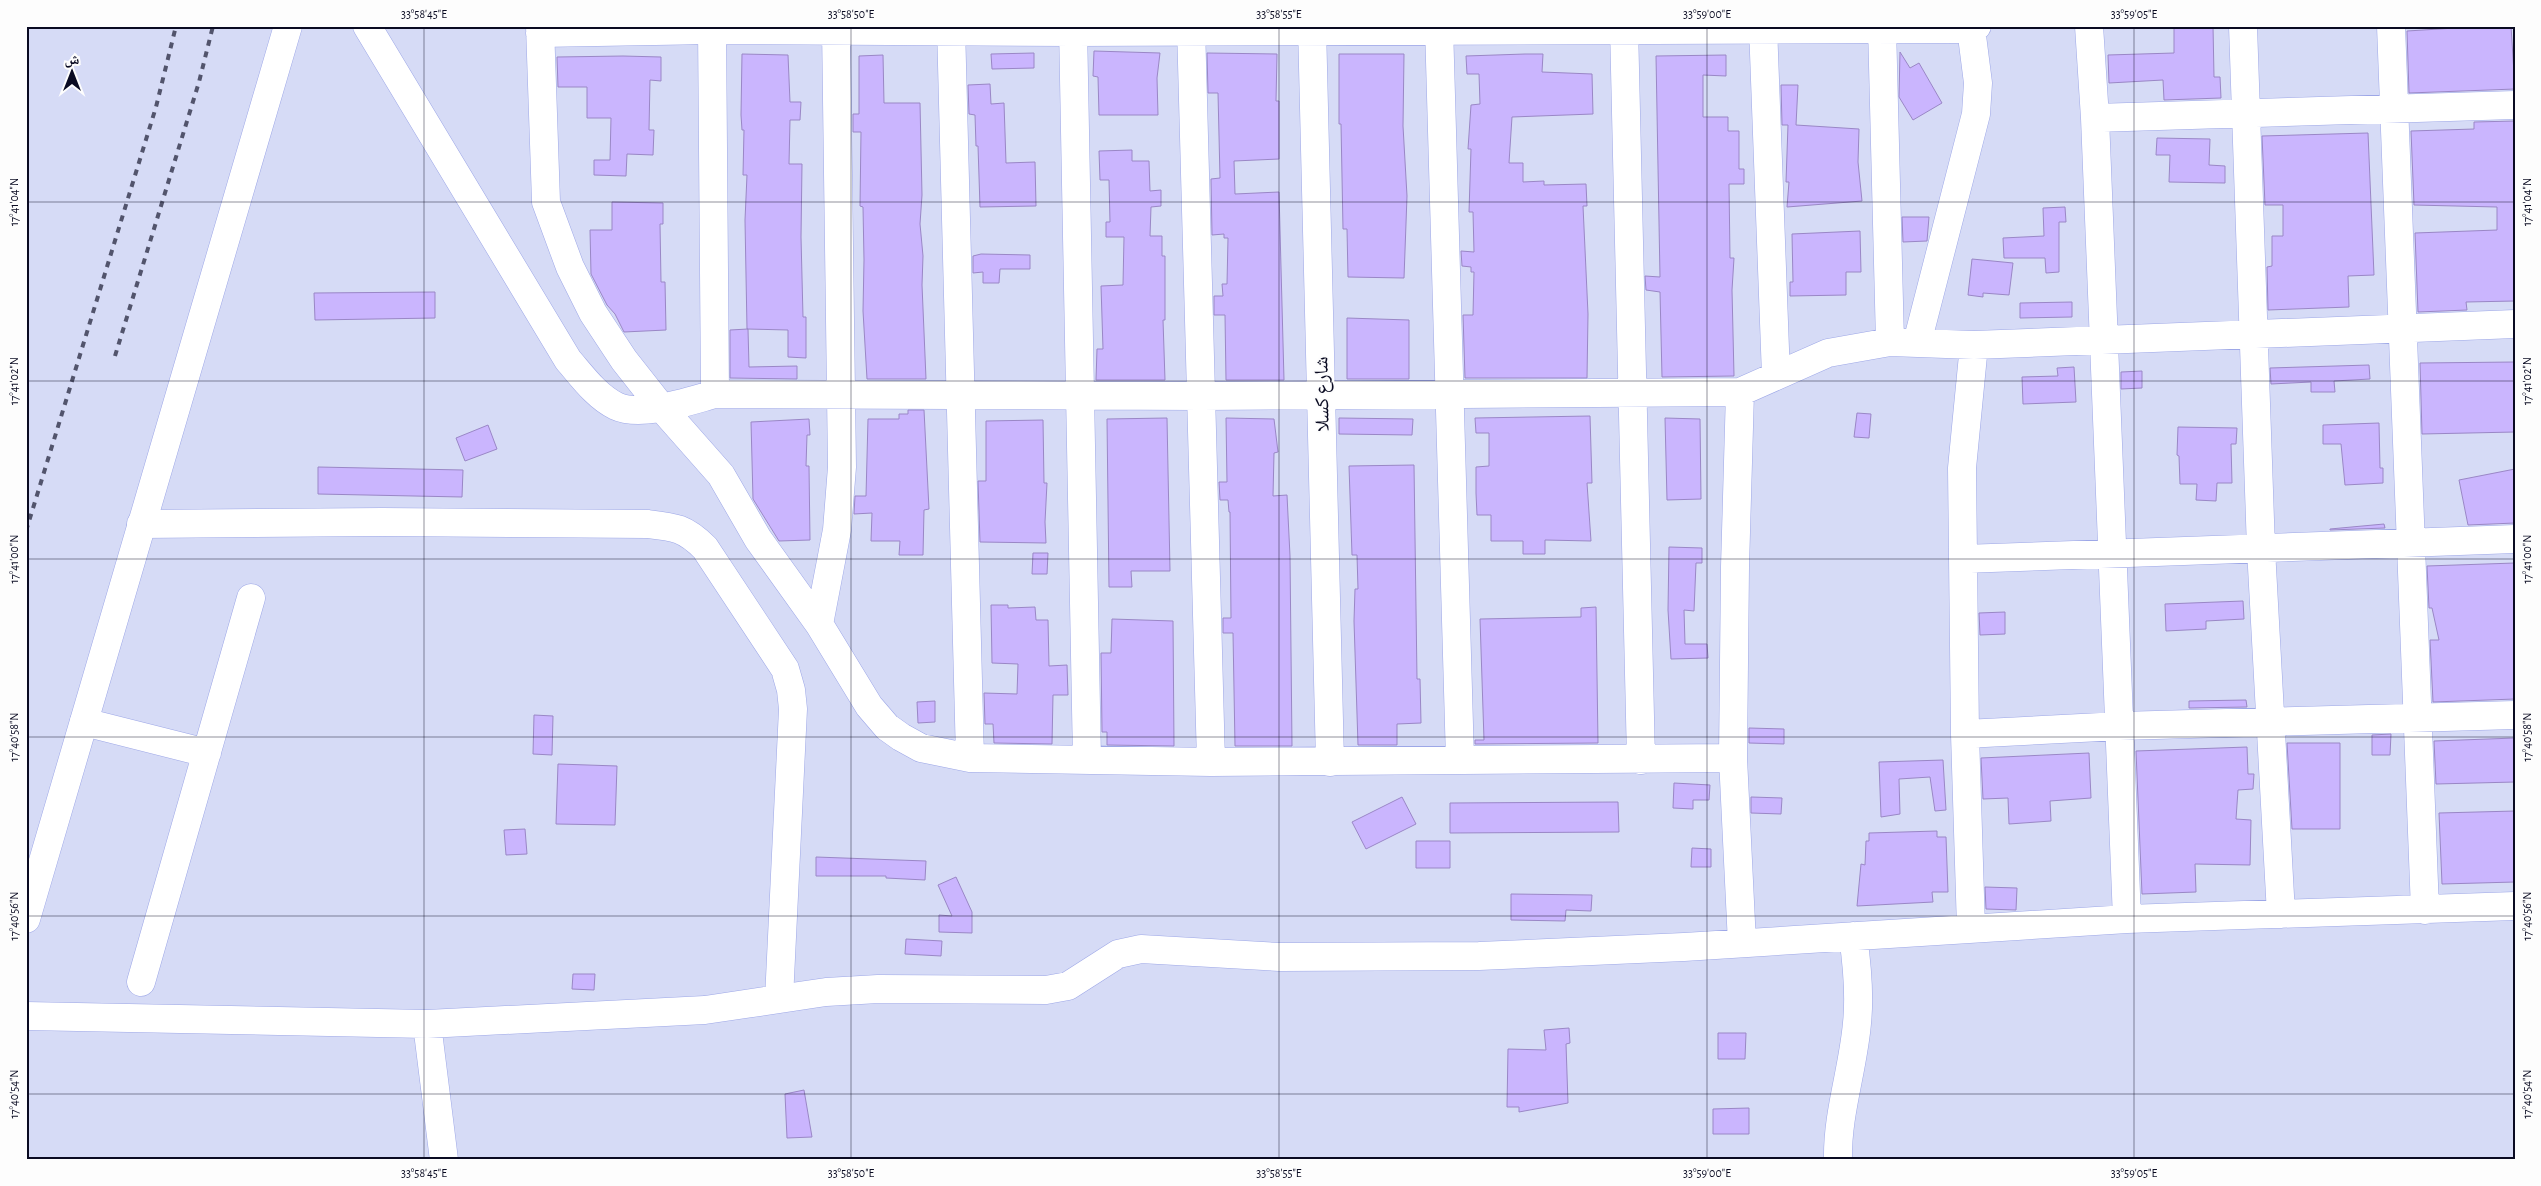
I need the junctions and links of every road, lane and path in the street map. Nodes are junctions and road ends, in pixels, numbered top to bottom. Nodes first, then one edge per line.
1 (288, 26) edge
2 (368, 26) edge
3 (2090, 26) edge
4 (2243, 26) edge
5 (2391, 26) edge
6 (1882, 27) edge
7 (1974, 27) edge
8 (712, 28) edge
9 (836, 28) edge
10 (951, 28) edge
11 (1191, 28) edge
12 (1312, 28) edge
13 (1439, 28) edge
14 (1624, 28) edge
15 (1763, 28) edge
16 (1073, 29) edge
17 (540, 30) edge
18 (2515, 105) edge
19 (2394, 108) junction
20 (2245, 113) junction
21 (2095, 118) junction
22 (2515, 324) edge
23 (2402, 330) junction
24 (2254, 334) junction
25 (2103, 340) junction
26 (1890, 342) junction
27 (1917, 343) junction
28 (1974, 345) junction
29 (1776, 376) junction
30 (1740, 392) junction
31 (1633, 393) junction
32 (715, 394) junction
33 (1321, 394) junction
34 (1449, 394) junction
35 (840, 395) junction
36 (959, 395) junction
37 (1080, 396) junction
38 (1202, 396) junction
39 (662, 407) junction
40 (141, 524) junction
41 (2515, 539) edge
42 (2412, 543) junction
43 (2261, 549) junction
44 (2111, 555) junction
45 (1963, 560) junction
46 (251, 598) dead end
47 (819, 624) junction
48 (2515, 715) edge
49 (2419, 719) junction
50 (84, 722) junction
51 (2269, 723) junction
52 (2120, 726) junction
53 (1965, 734) junction
54 (207, 754) junction
55 (970, 758) junction
56 (1733, 758) junction
57 (1087, 760) junction
58 (1460, 760) junction
59 (1641, 760) junction
60 (1211, 762) junction
61 (1330, 762) junction
62 (2515, 906) edge
63 (2425, 910) junction
64 (2281, 914) junction
65 (26, 919) edge
66 (2127, 919) junction
67 (1971, 928) junction
68 (1853, 936) junction
69 (1742, 943) junction
70 (141, 982) dead end
71 (779, 998) junction
72 (26, 1016) edge
73 (427, 1024) junction
74 (444, 1160) edge
75 (1838, 1160) edge

1 - 40 street
2 - 39 street
3 - 21 street
4 - 20 street
5 - 19 street
6 - 7 street
6 - 15 street
6 - 26 street
7 - 27 street
8 - 9 street
8 - 17 street
8 - 32 street
9 - 10 street
9 - 35 street
10 - 16 street
10 - 36 street
11 - 12 street
11 - 16 street
11 - 38 street
12 - 13 street
12 - 33 street, شارع كسلا
13 - 14 street
13 - 34 street
14 - 15 street
14 - 31 street
15 - 29 street
16 - 37 street
17 - 39 street
18 - 19 street
19 - 20 street
19 - 23 street
20 - 21 street
20 - 24 street
21 - 25 street
22 - 23 street
23 - 24 street
23 - 42 street
24 - 25 street
24 - 43 street
25 - 28 street
25 - 44 street
26 - 27 street
26 - 29 street
27 - 28 street
28 - 45 street
29 - 30 street
30 - 31 street
30 - 56 street
31 - 34 street
31 - 59 street
32 - 35 street
32 - 39 street
33 - 34 street
33 - 38 street
33 - 61 street, شارع كسلا
34 - 58 street
35 - 36 street
35 - 47 street
36 - 37 street
36 - 55 street
37 - 38 street
37 - 57 street
38 - 60 street
39 - 47 street
40 - 50 street
40 - 71 street
41 - 42 street
42 - 43 street
42 - 49 street
43 - 44 street
43 - 51 street
44 - 45 street
44 - 52 street
45 - 53 street
46 - 54 street
47 - 55 street
48 - 49 street
49 - 51 street
49 - 63 street
50 - 54 street
50 - 65 street
51 - 52 street
51 - 64 street
52 - 53 street
52 - 66 street
53 - 67 street
54 - 70 street
55 - 57 street
56 - 59 street
56 - 69 street
57 - 60 street
58 - 59 street
58 - 61 street
60 - 61 street
62 - 63 street
63 - 64 street
64 - 66 street
66 - 67 street
67 - 68 street
68 - 69 street
68 - 75 street
69 - 71 street
71 - 73 street
72 - 73 street
73 - 74 street

